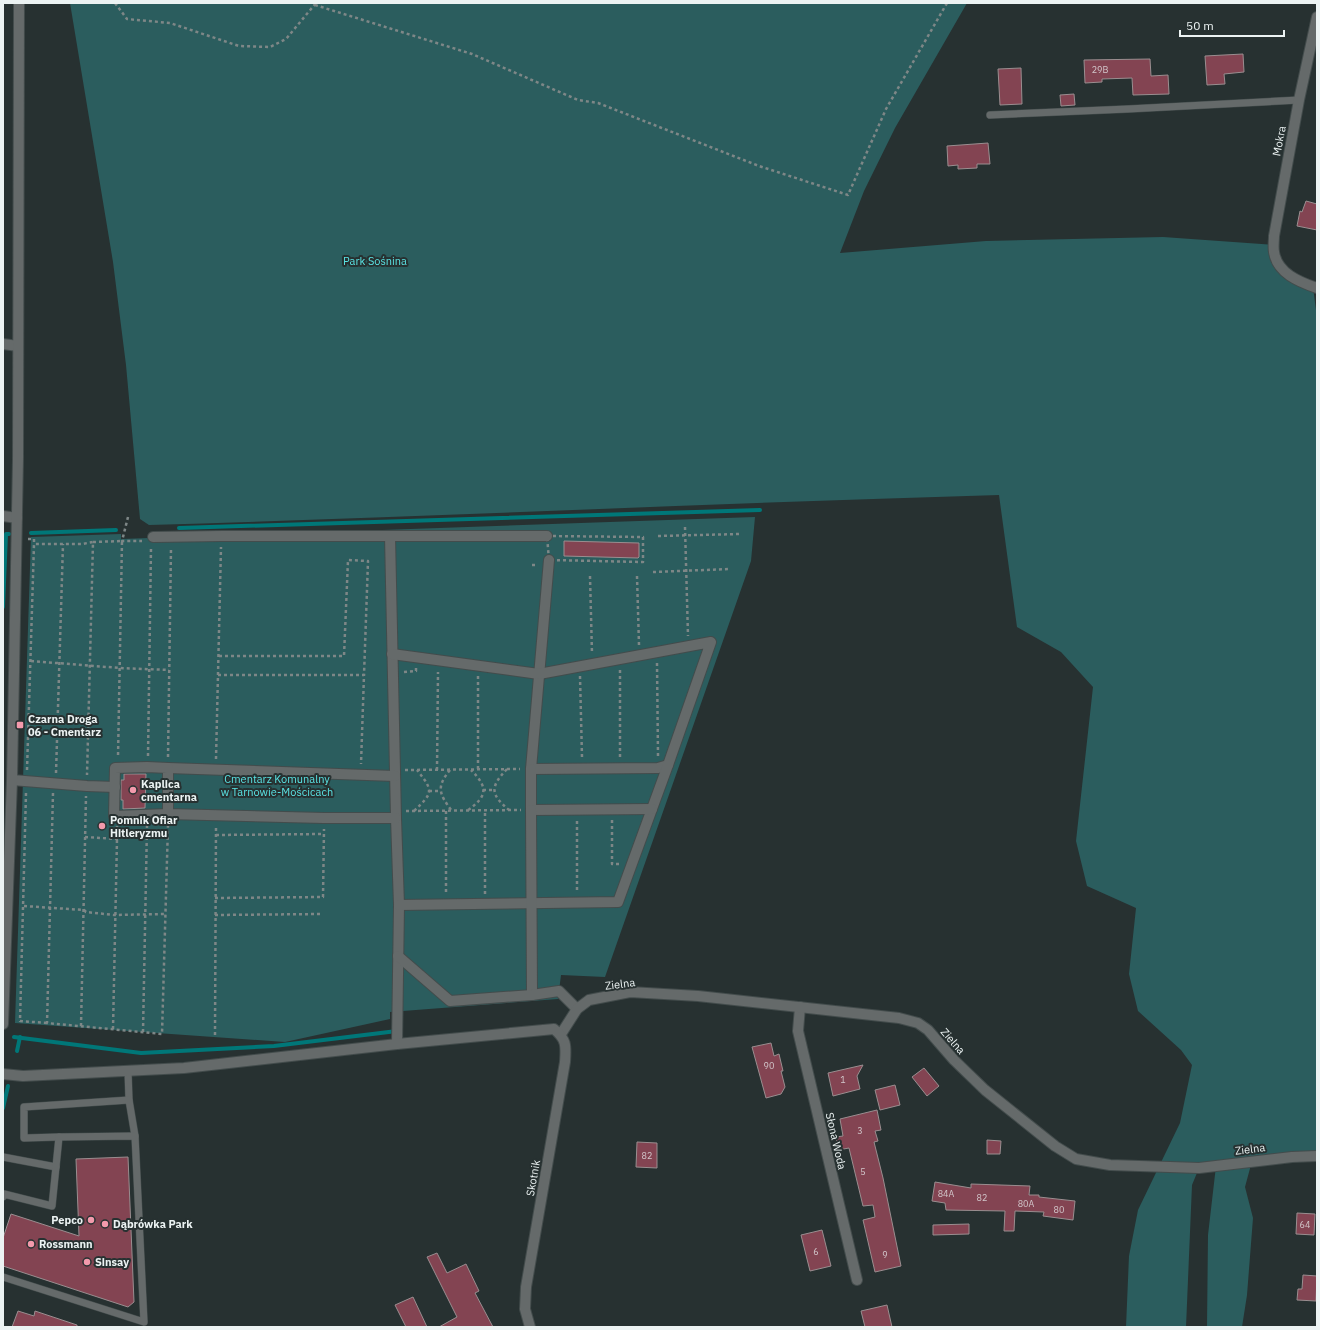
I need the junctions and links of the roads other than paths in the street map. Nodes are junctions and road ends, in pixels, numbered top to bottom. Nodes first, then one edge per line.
1 (19, 3) edge
2 (1317, 17) edge
3 (1299, 100) junction
4 (990, 115) dead end
5 (1317, 288) edge
6 (3, 344) edge
7 (18, 346) junction
8 (3, 516) edge
9 (17, 518) junction
10 (390, 536) junction
11 (547, 536) road end
12 (149, 540) road end
13 (549, 560) road end
14 (392, 654) junction
15 (539, 674) junction
16 (663, 766) junction
17 (168, 768) junction
18 (531, 769) junction
19 (395, 773) junction
20 (8, 779) edge
21 (115, 787) junction
22 (652, 809) junction
23 (531, 810) junction
24 (168, 814) junction
25 (395, 814) junction
26 (533, 904) junction
27 (399, 906) junction
28 (398, 956) junction
29 (532, 995) junction
30 (800, 1007) junction
31 (577, 1009) junction
32 (3, 1024) edge
33 (560, 1034) junction
34 (397, 1044) junction
35 (128, 1071) junction
36 (3, 1074) edge
37 (129, 1100) junction
38 (135, 1136) junction
39 (59, 1137) junction
40 (1317, 1156) edge
41 (3, 1157) edge
42 (56, 1167) junction
43 (3, 1197) edge
44 (3, 1277) edge
45 (856, 1280) dead end
46 (530, 1327) edge

1 - 7 street
2 - 3 street, Mokra
3 - 4 lane
3 - 5 street, Mokra
6 - 7 street
7 - 9 street
8 - 9 street
9 - 20 street
10 - 11 street
10 - 12 street
10 - 14 street
13 - 15 street
14 - 15 street
14 - 19 street
15 - 16 street
15 - 18 street
16 - 18 street
16 - 22 street
17 - 19 street
17 - 21 street
17 - 24 street
18 - 23 street
19 - 25 street
20 - 21 street
20 - 32 street
21 - 24 street
22 - 23 street
22 - 26 street
23 - 26 street
24 - 25 street
25 - 27 street
26 - 27 street
26 - 29 street
27 - 28 street
28 - 29 street
28 - 34 street
29 - 31 street
30 - 31 street, Zielna
30 - 40 street, Zielna
30 - 45 street, Słona Woda
31 - 33 street, Zielna
33 - 34 street
33 - 46 street, Skotnik
34 - 35 street
35 - 36 street
35 - 37 lane
37 - 38 lane
37 - 39 lane
38 - 39 lane
38 - 44 lane
39 - 42 lane
41 - 42 lane
42 - 43 lane

